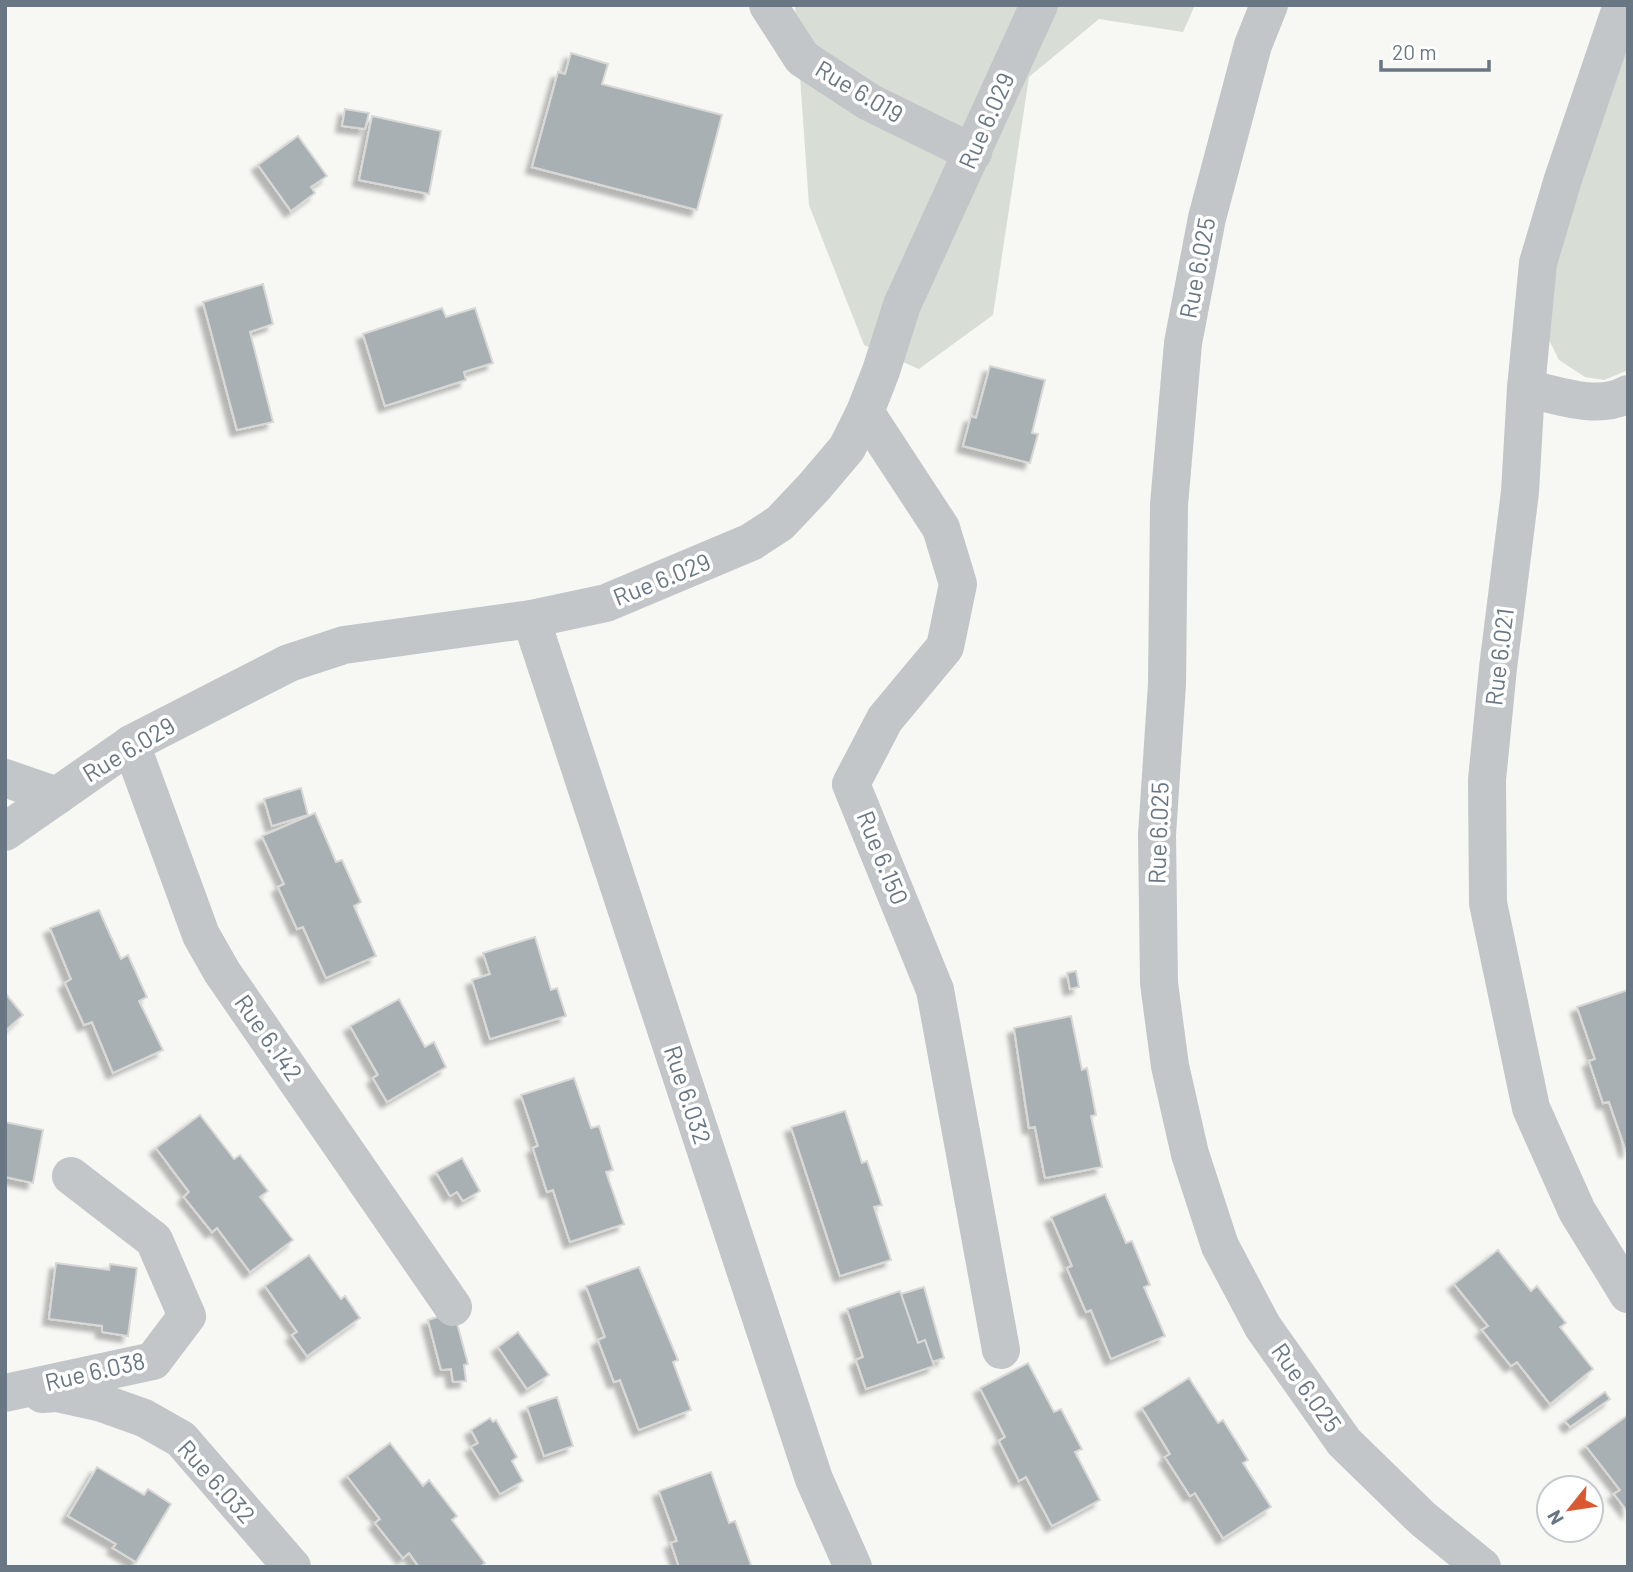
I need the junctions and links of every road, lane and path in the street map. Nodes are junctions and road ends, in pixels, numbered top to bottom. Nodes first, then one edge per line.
1 (768, 5) edge
2 (1039, 5) edge
3 (1269, 5) edge
4 (1622, 5) edge
5 (972, 153) junction
6 (1526, 388) junction
7 (1628, 394) edge
8 (865, 412) junction
9 (531, 619) junction
10 (131, 744) junction
11 (5, 778) edge
12 (57, 796) junction
13 (5, 832) edge
14 (71, 1176) dead end
15 (1628, 1294) edge
16 (453, 1307) dead end
17 (1002, 1350) dead end
18 (5, 1395) edge
19 (292, 1567) edge
20 (853, 1567) edge
21 (1482, 1567) edge

1 - 5 street, Rue 6.019
2 - 5 street, Rue 6.029
3 - 21 street, Rue 6.025
4 - 6 street, Rue 6.021
5 - 8 street, Rue 6.029
6 - 7 street
6 - 15 street, Rue 6.021
8 - 9 street, Rue 6.029
8 - 17 street, Rue 6.150
9 - 10 street, Rue 6.029
9 - 20 street, Rue 6.032
10 - 12 street, Rue 6.029
10 - 16 street, Rue 6.142
11 - 12 street
12 - 13 street, Rue 6.029
14 - 18 street, Rue 6.038
18 - 19 street, Rue 6.032

